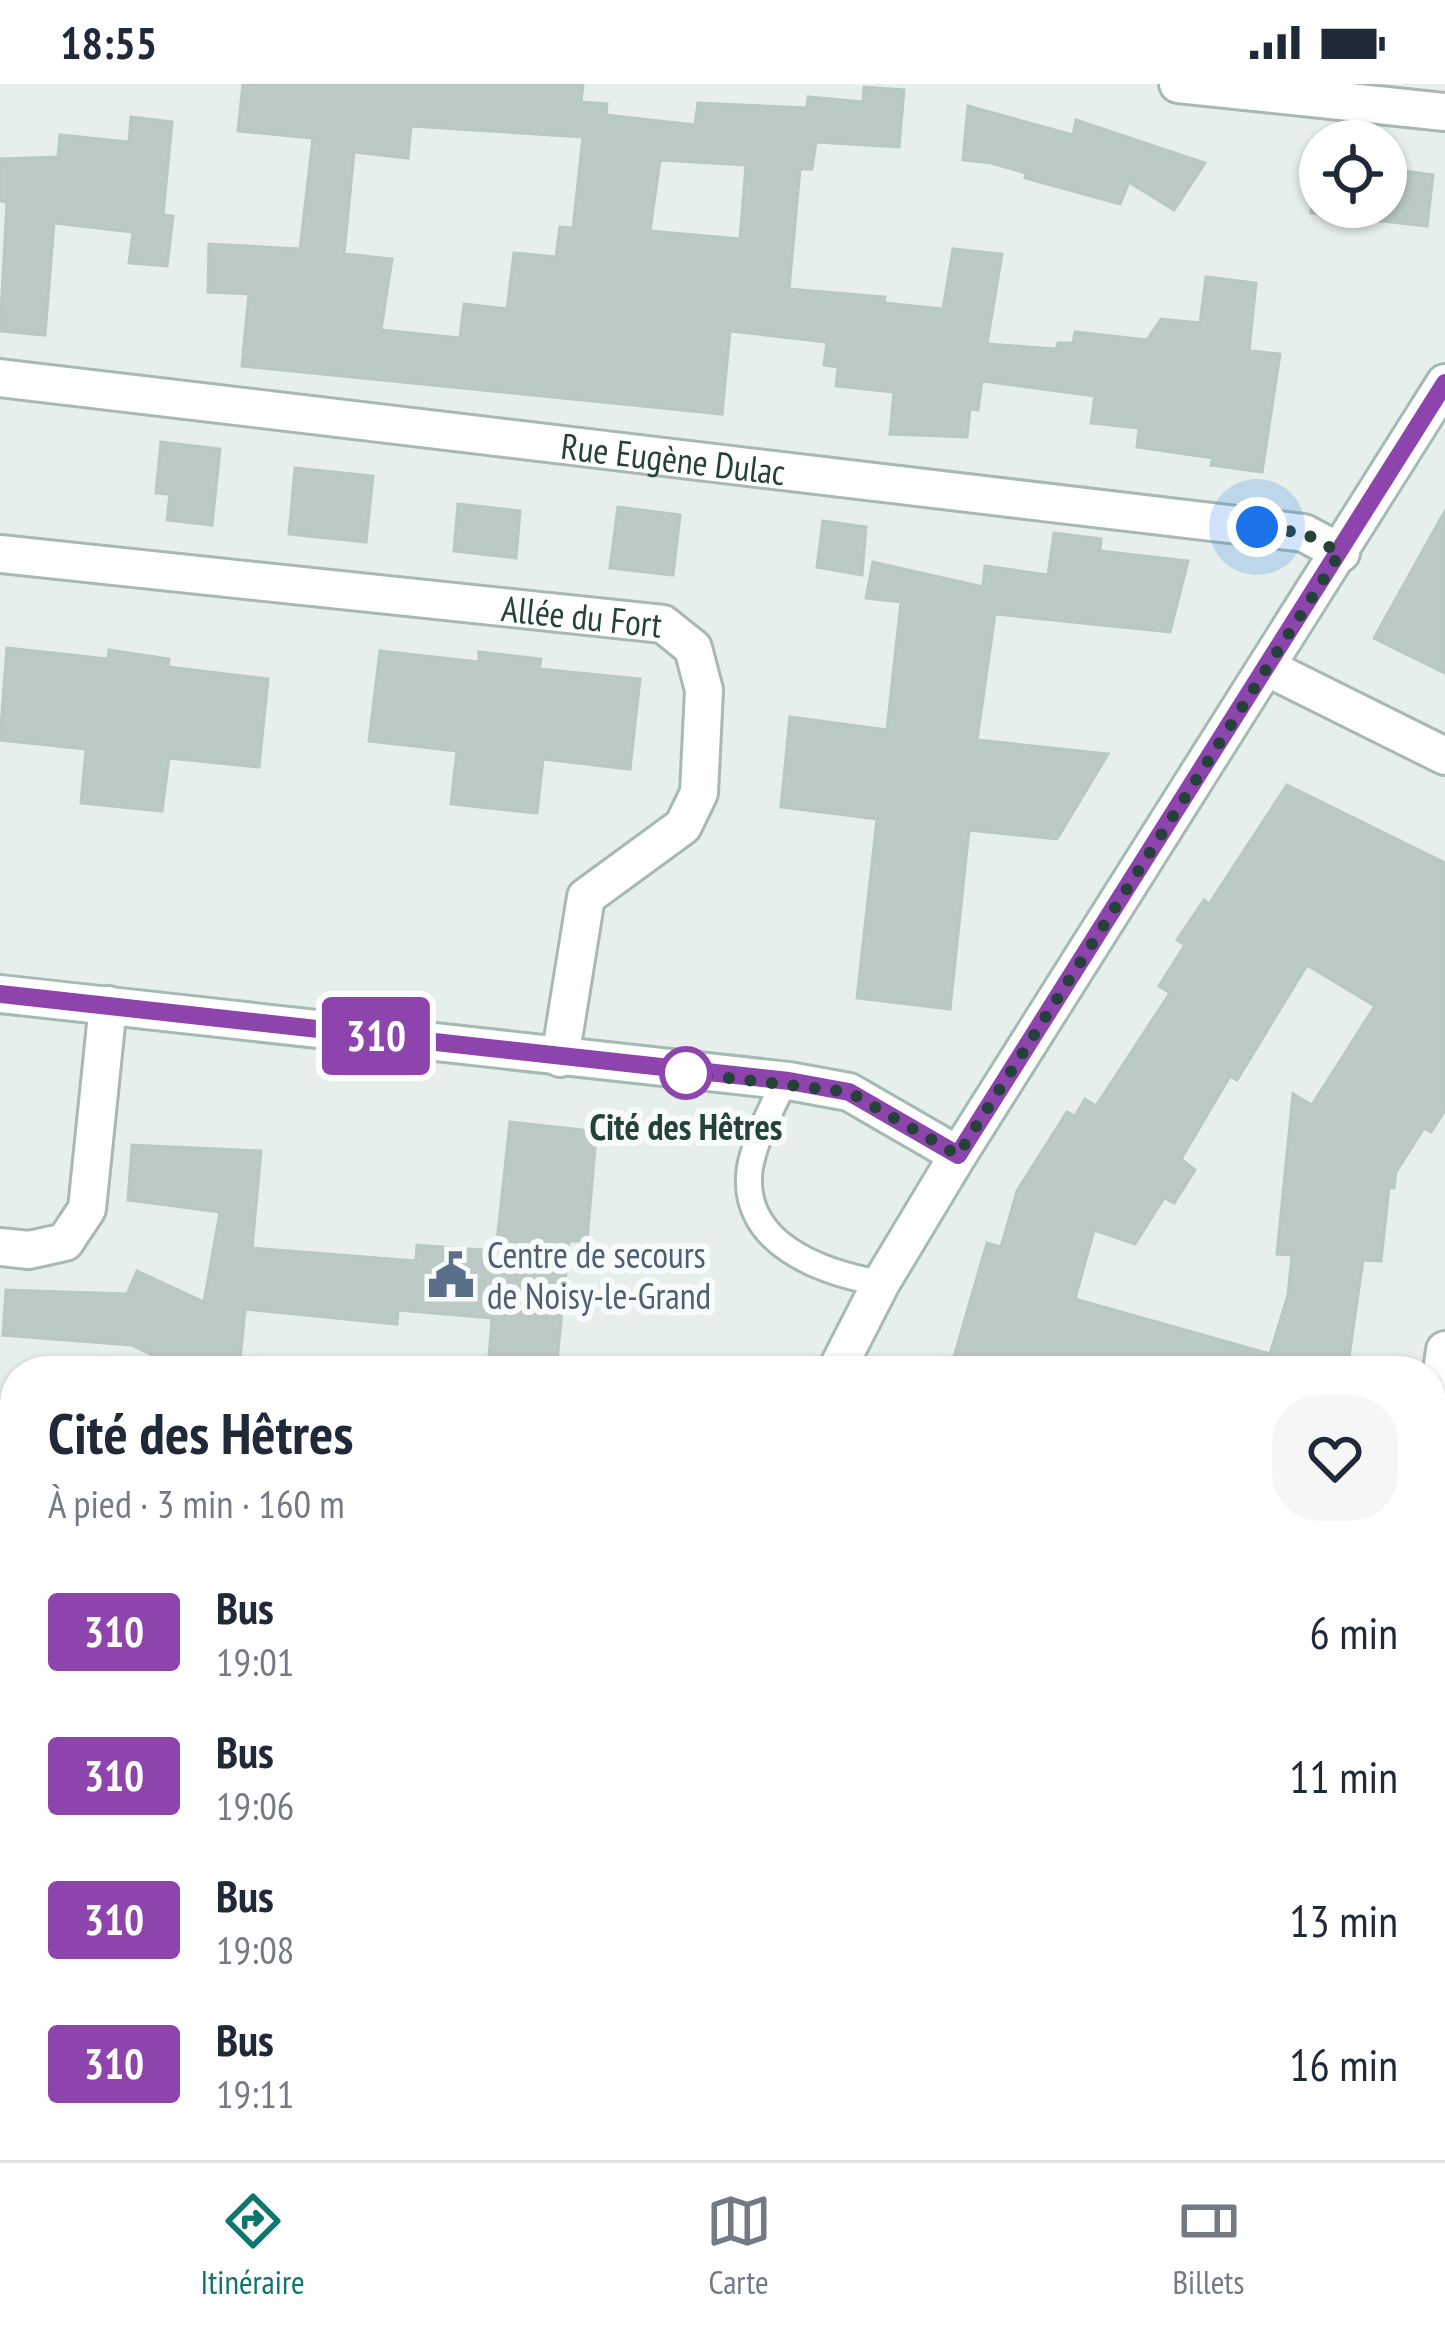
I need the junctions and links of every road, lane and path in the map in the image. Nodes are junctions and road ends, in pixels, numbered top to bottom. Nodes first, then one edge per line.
1 (1178, 84) edge
2 (1445, 112) edge
3 (0, 378) edge
4 (1445, 383) edge
5 (1340, 553) junction
6 (0, 554) edge
7 (1268, 668) junction
8 (1445, 756) edge
9 (0, 994) edge
10 (108, 1006) junction
11 (560, 1058) junction
12 (784, 1081) junction
13 (958, 1155) junction
14 (0, 1247) edge
15 (881, 1283) junction
16 (844, 1356) edge

1 - 2 street
3 - 5 street, Rue Eugène Dulac
4 - 5 street
5 - 7 street
6 - 11 street, Allée du Fort
7 - 8 street
7 - 13 street
9 - 10 street
10 - 11 street
10 - 14 street
11 - 12 street
12 - 13 street
12 - 15 lane
13 - 15 street
15 - 16 street

